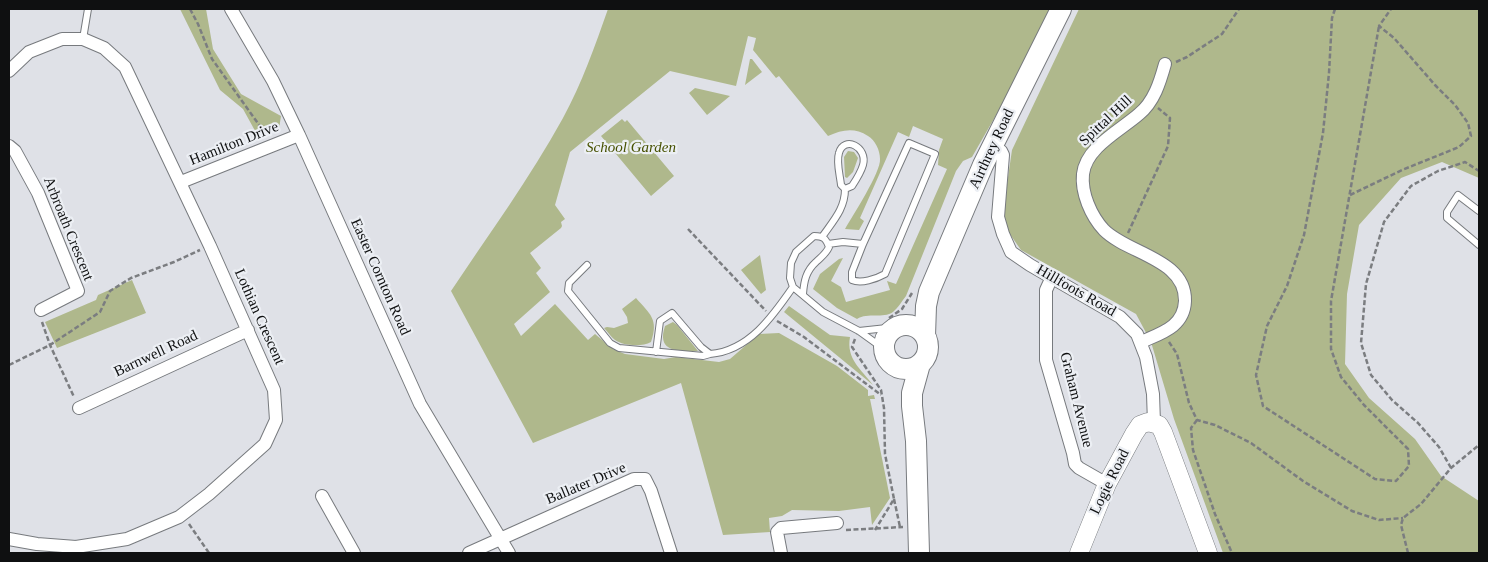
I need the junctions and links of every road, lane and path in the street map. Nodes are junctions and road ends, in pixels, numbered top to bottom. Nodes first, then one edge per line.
1 (88, 9) edge
2 (190, 9) edge
3 (230, 9) edge
4 (1060, 9) edge
5 (1239, 9) edge
6 (1334, 9) edge
7 (1391, 9) edge
8 (1380, 26) junction
9 (83, 38) junction
10 (1165, 64) joint
11 (9, 71) edge
12 (1149, 101) junction
13 (299, 135) junction
14 (274, 145) junction
15 (9, 146) edge
16 (992, 146) junction
17 (1479, 171) edge
18 (180, 182) junction
19 (845, 189) junction
20 (1350, 195) junction
21 (1479, 211) edge
22 (822, 237) junction
23 (828, 244) junction
24 (863, 244) junction
25 (1123, 244) junction
26 (1479, 244) edge
27 (210, 246) junction
28 (587, 265) dead end
29 (1052, 277) junction
30 (793, 287) junction
31 (930, 292) junction
32 (803, 294) junction
33 (41, 310) joint
34 (900, 326) junction
35 (248, 330) junction
36 (859, 331) junction
37 (1165, 332) junction
38 (925, 336) junction
39 (1141, 342) junction
40 (50, 345) junction
41 (884, 349) junction
42 (656, 352) junction
43 (710, 354) junction
44 (920, 364) junction
45 (9, 365) edge
46 (895, 367) junction
47 (912, 406) junction
48 (79, 408) joint
49 (1197, 420) junction
50 (1154, 422) junction
51 (1479, 445) edge
52 (1451, 468) junction
53 (1107, 484) junction
54 (322, 496) dead end
55 (894, 499) dead end
56 (182, 515) junction
57 (1403, 518) junction
58 (837, 523) dead end
59 (909, 527) junction
60 (875, 530) dead end
61 (9, 539) edge
62 (502, 540) junction
63 (36, 549) edge
64 (209, 553) edge
65 (354, 553) edge
66 (469, 553) edge
67 (509, 553) edge
68 (671, 553) edge
69 (781, 553) edge
70 (919, 553) edge
71 (1079, 553) edge
72 (1208, 553) edge
73 (1232, 553) edge
74 (1408, 553) edge

1 - 9 lane
2 - 14 path
3 - 13 street, Easter Cornton Road
4 - 16 main road, Airthrey Road
5 - 10 path
6 - 20 path
7 - 8 path
8 - 20 path
8 - 20 path
9 - 11 street
9 - 18 street, Lothian Crescent
10 - 12 street, Spittal Hill
12 - 25 path
12 - 25 street, Spittal Hill
13 - 14 street, Hamilton Drive
13 - 62 street, Easter Cornton Road
14 - 18 street, Hamilton Drive
15 - 33 street, Arbroath Crescent
16 - 29 street, Hillfoots Road
16 - 31 main road, Airthrey Road
17 - 52 path
18 - 27 street, Lothian Crescent
19 - 19 lane
19 - 22 lane
21 - 26 lane
22 - 23 lane
22 - 30 lane
23 - 24 lane
23 - 32 lane
24 - 24 lane
25 - 37 street, Spittal Hill
27 - 35 street, Lothian Crescent
27 - 40 path
28 - 42 lane
29 - 39 street, Hillfoots Road
29 - 53 street, Graham Avenue
30 - 32 lane
30 - 43 lane
31 - 34 main road
31 - 38 main road
32 - 36 lane
33 - 40 path
34 - 36 lane
34 - 38 main road
34 - 41 main road
35 - 48 street, Barnwell Road
35 - 56 street, Lothian Crescent
36 - 41 lane
37 - 39 street, Spittal Hill
37 - 49 path
38 - 44 main road
39 - 50 street, Hillfoots Road
40 - 45 path
40 - 48 path
41 - 46 main road
42 - 43 lane
42 - 43 lane
44 - 46 main road
44 - 47 main road
46 - 47 main road
47 - 59 main road
49 - 57 path
49 - 73 path
50 - 53 main road, Logie Road
50 - 72 main road
51 - 52 path
52 - 57 path
53 - 71 main road, Logie Road
54 - 65 street
55 - 59 path
56 - 63 street, Lothian Crescent
56 - 64 path
57 - 74 path
58 - 69 street
59 - 60 path
59 - 70 main road
61 - 63 street, Lothian Crescent
62 - 66 street, Ballater Drive
62 - 67 street, Easter Cornton Road
62 - 68 street, Ballater Drive

